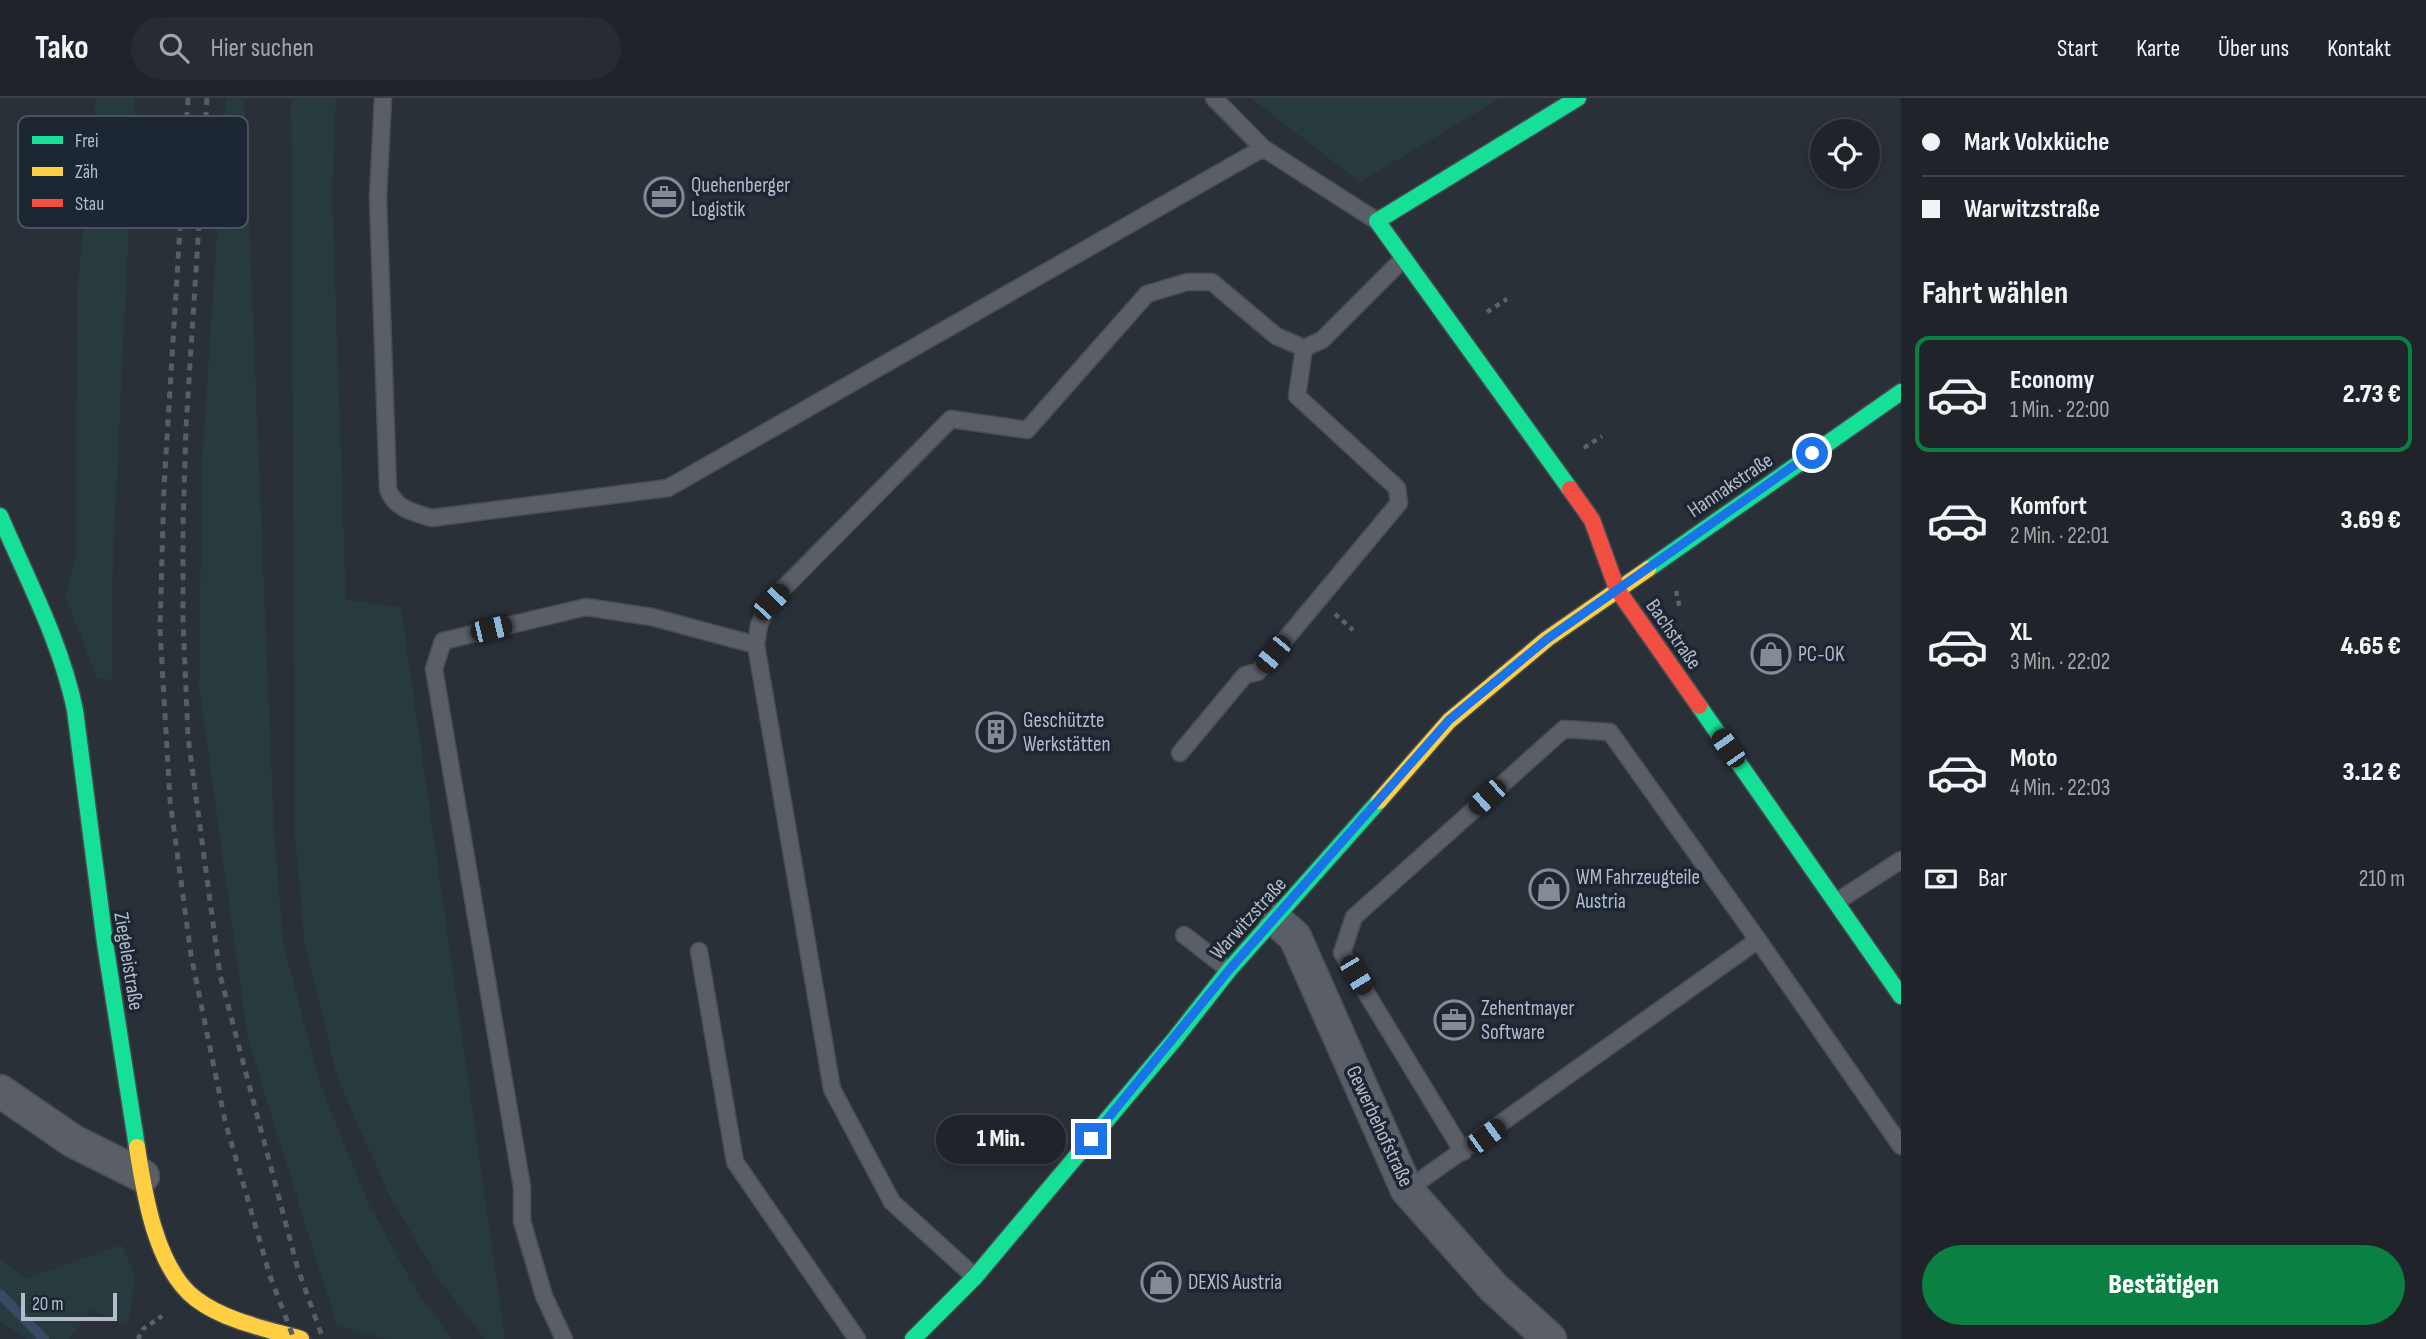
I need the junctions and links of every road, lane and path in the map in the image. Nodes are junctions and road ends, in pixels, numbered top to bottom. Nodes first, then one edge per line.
1 (383, 98) edge
2 (1214, 98) edge
3 (1578, 98) edge
4 (1263, 148) junction
5 (1377, 221) junction
6 (1404, 258) junction
7 (1304, 348) junction
8 (1901, 392) edge
9 (0, 516) edge
10 (1617, 589) junction
11 (756, 645) junction
12 (1180, 753) dead end
13 (1901, 859) edge
14 (1836, 902) junction
15 (1275, 919) junction
16 (1184, 935) dead end
17 (1758, 940) junction
18 (699, 951) dead end
19 (1229, 970) junction
20 (1901, 996) edge
21 (0, 1091) edge
22 (1901, 1146) edge
23 (1463, 1152) junction
24 (143, 1176) junction
25 (1407, 1190) junction
26 (975, 1277) junction
27 (164, 1315) dead end
28 (138, 1339) edge
29 (302, 1339) edge
30 (564, 1339) edge
31 (857, 1339) edge
32 (913, 1339) edge
33 (1550, 1339) edge

1 - 4 lane
2 - 4 lane
3 - 5 street
4 - 5 lane
5 - 6 street, Bachstraße
6 - 7 lane
6 - 10 street, Bachstraße
7 - 11 lane
7 - 12 lane
8 - 10 street, Hannakstraße
9 - 24 street, Ziegeleistraße
10 - 14 street, Bachstraße
10 - 15 street, Warwitzstraße
11 - 26 lane
11 - 30 lane
13 - 14 lane
14 - 20 street, Bachstraße
15 - 19 street, Warwitzstraße
15 - 25 street, Gewerbehofstraße
16 - 19 lane
17 - 22 lane
17 - 23 lane
17 - 23 lane
18 - 31 lane
19 - 26 street, Warwitzstraße
21 - 24 street
23 - 25 lane
24 - 29 street, Ziegeleistraße
25 - 33 street, Gewerbehofstraße
26 - 32 street, Warwitzstraße
27 - 28 path

